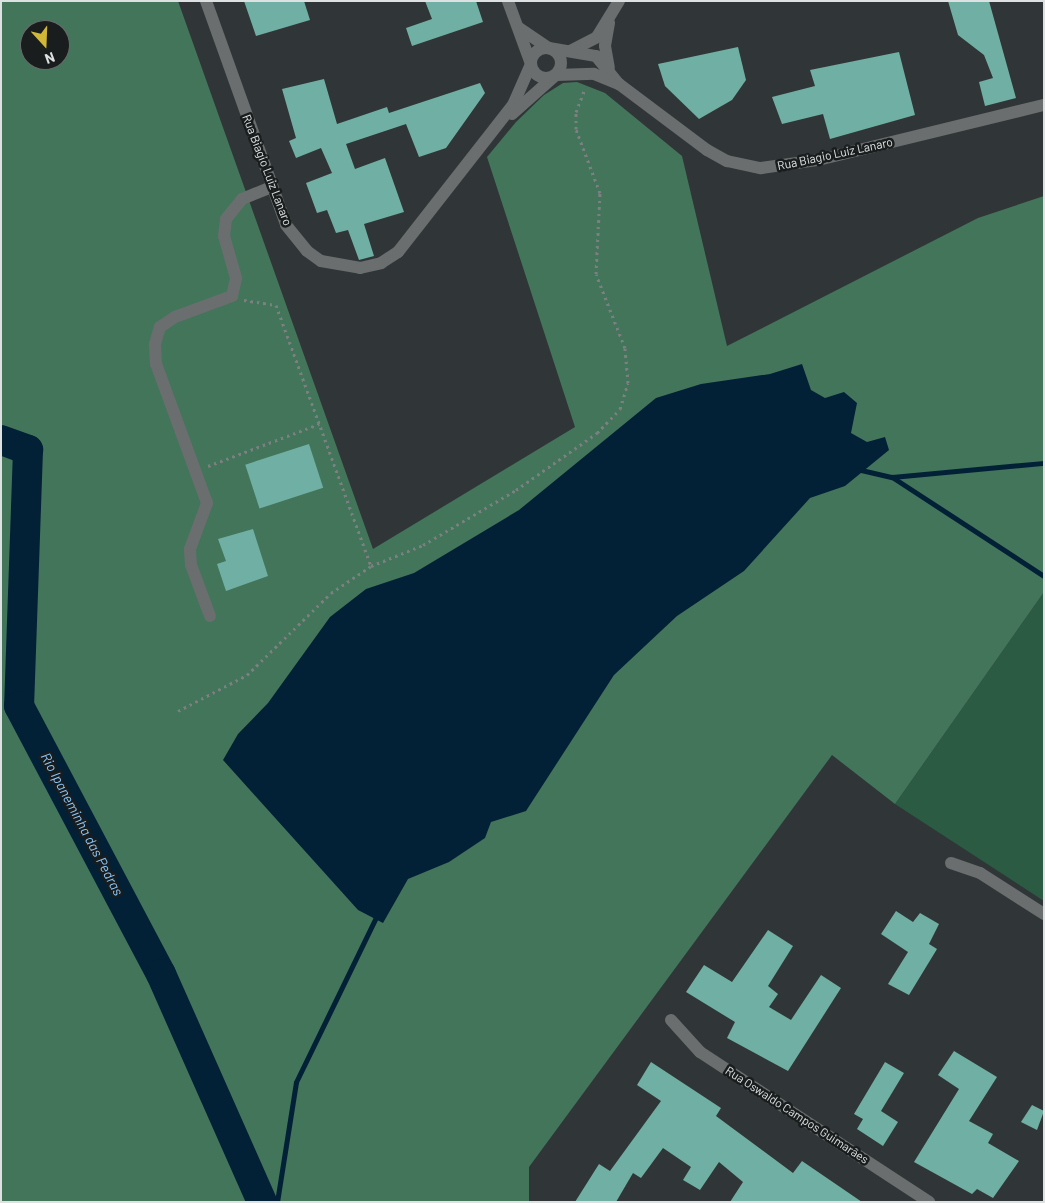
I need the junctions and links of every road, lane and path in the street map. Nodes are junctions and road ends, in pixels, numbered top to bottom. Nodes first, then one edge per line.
1 (206, 1) edge
2 (508, 1) edge
3 (619, 1) edge
4 (611, 16) junction
5 (516, 24) junction
6 (549, 48) junction
7 (569, 51) junction
8 (530, 64) junction
9 (610, 70) junction
10 (556, 75) junction
11 (597, 75) junction
12 (619, 84) junction
13 (1044, 106) edge
14 (504, 120) junction
15 (271, 187) junction
16 (232, 296) junction
17 (319, 424) junction
18 (196, 471) junction
19 (371, 566) junction
20 (210, 616) dead end
21 (178, 712) dead end
22 (951, 863) dead end
23 (1044, 914) edge
24 (671, 1020) dead end
25 (930, 1202) edge

1 - 15 street, Rua Biagio Luiz Lanaro
2 - 5 street
3 - 4 street
4 - 7 street
4 - 9 street
5 - 6 street
5 - 8 street
6 - 7 street, Rua Biagio Luiz Lanaro
6 - 8 street
6 - 10 street
7 - 9 street, Rua Biagio Luiz Lanaro
8 - 10 street
8 - 14 street, Rua Biagio Luiz Lanaro
9 - 12 street, Rua Biagio Luiz Lanaro
10 - 11 street, Rua Biagio Luiz Lanaro
10 - 14 street, Rua Biagio Luiz Lanaro
11 - 12 street, Rua Biagio Luiz Lanaro
11 - 19 path
12 - 13 street, Rua Biagio Luiz Lanaro
14 - 15 street, Rua Biagio Luiz Lanaro
15 - 16 street
16 - 17 path
16 - 18 street
17 - 18 path
17 - 19 path
18 - 20 street
19 - 21 path
22 - 23 street
24 - 25 street, Rua Oswaldo Campos Guimarães

